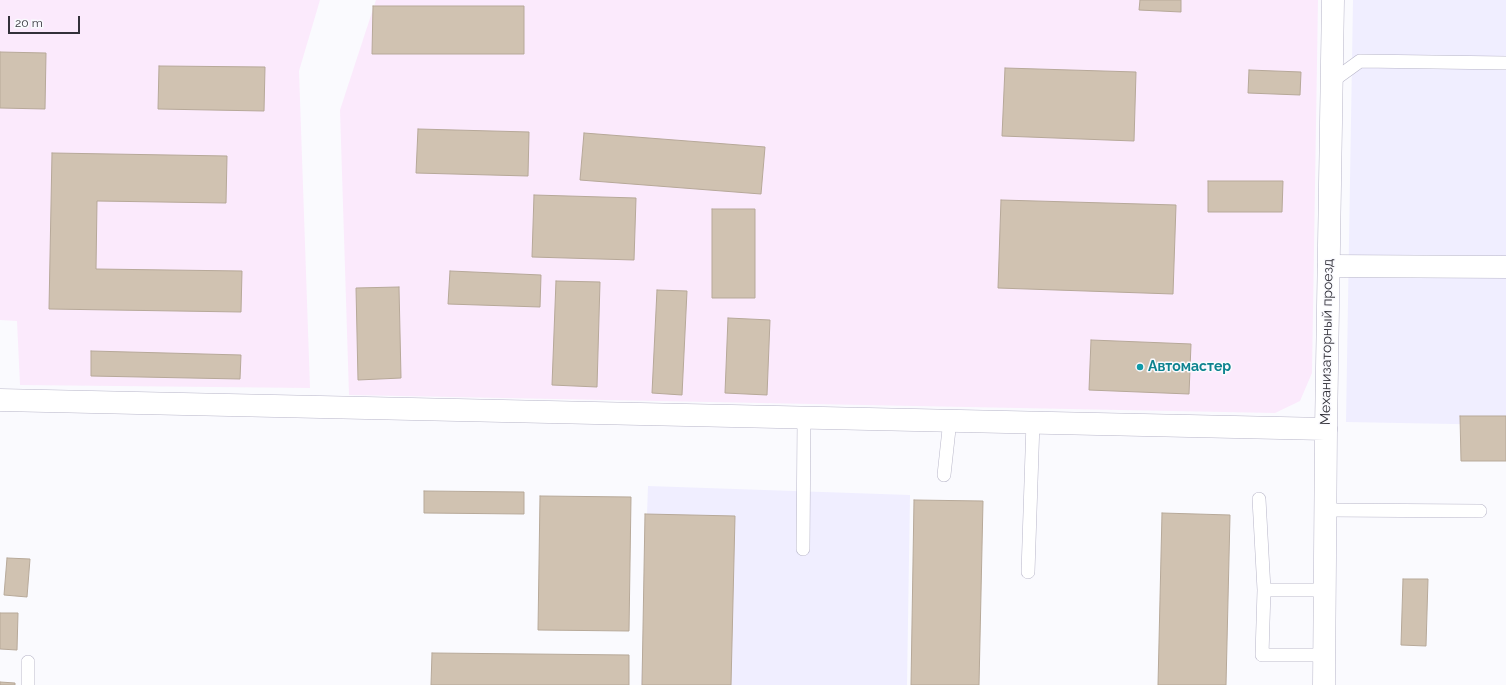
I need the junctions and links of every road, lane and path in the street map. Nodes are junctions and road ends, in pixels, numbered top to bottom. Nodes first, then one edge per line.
1 (1333, 0) edge
2 (1506, 63) edge
3 (1331, 82) junction
4 (1329, 266) junction
5 (1506, 267) edge
6 (0, 400) edge
7 (804, 418) junction
8 (950, 420) junction
9 (1033, 422) junction
10 (1326, 429) junction
11 (944, 475) dead end
12 (1259, 499) dead end
13 (1325, 510) junction
14 (1480, 511) dead end
15 (803, 549) dead end
16 (1028, 572) dead end
17 (1264, 590) junction
18 (1324, 590) junction
19 (1324, 655) junction
20 (28, 662) dead end
21 (28, 685) edge
22 (1324, 685) edge

1 - 3 street, Механизаторный проезд
2 - 3 lane
3 - 4 street, Механизаторный проезд
4 - 5 street
4 - 10 street, Механизаторный проезд
6 - 7 street
7 - 8 street
7 - 15 lane
8 - 9 street
8 - 11 lane
9 - 10 street
9 - 16 lane
10 - 13 street, Механизаторный проезд
12 - 17 lane
13 - 14 lane
13 - 18 street, Механизаторный проезд
17 - 18 lane
17 - 19 lane
18 - 19 street, Механизаторный проезд
19 - 22 street, Механизаторный проезд
20 - 21 lane

